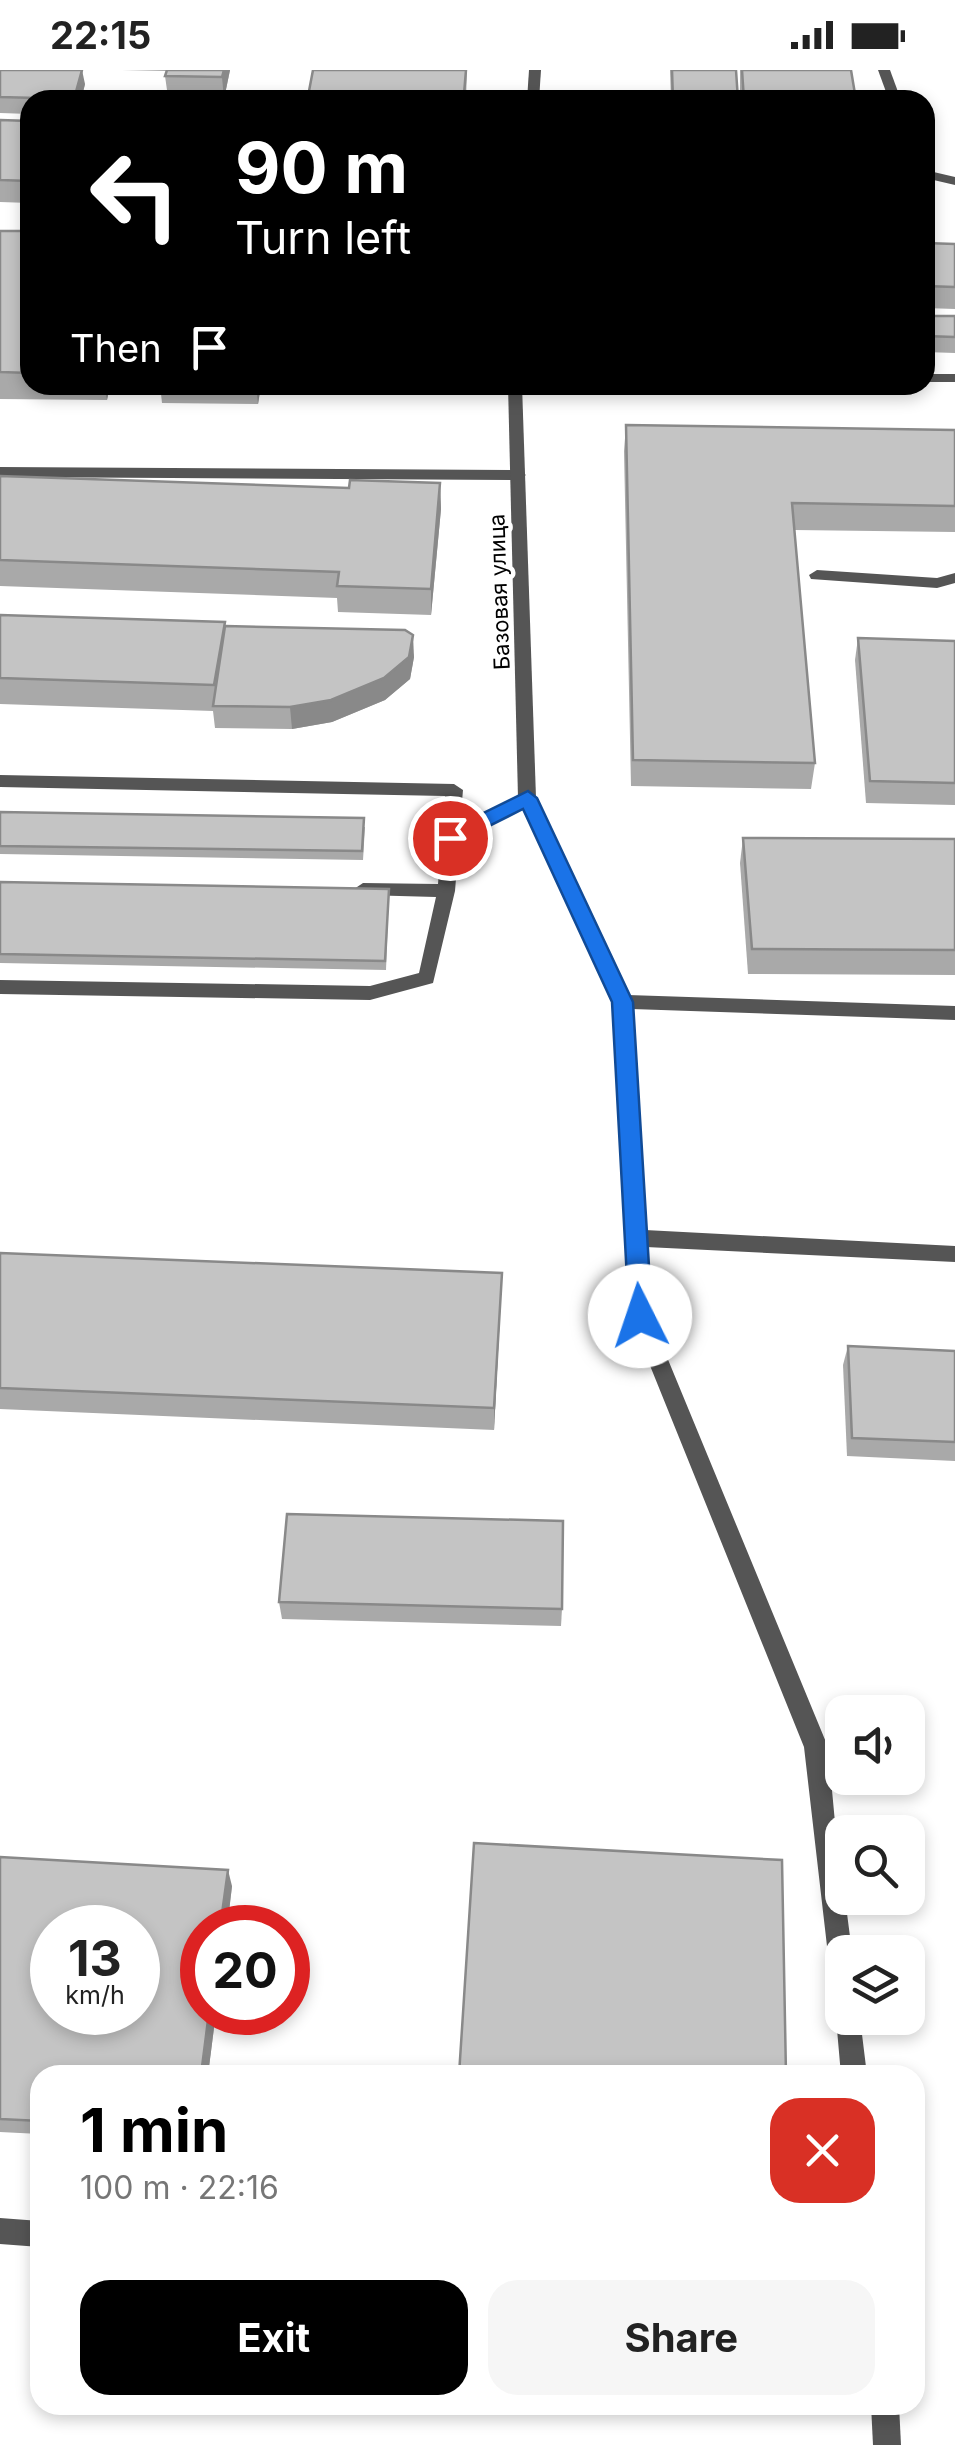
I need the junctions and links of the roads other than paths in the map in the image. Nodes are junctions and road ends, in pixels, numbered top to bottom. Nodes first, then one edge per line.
1 (515, 395) edge
2 (0, 472) edge
3 (518, 475) junction
4 (817, 575) dead end
5 (955, 578) edge
6 (0, 781) edge
7 (528, 798) junction
8 (450, 838) junction
9 (349, 889) edge
10 (446, 891) junction
11 (0, 986) edge
12 (622, 1002) junction
13 (955, 1012) edge
14 (635, 1238) junction
15 (955, 1254) edge
16 (838, 1935) edge
17 (850, 2035) edge
18 (853, 2065) edge
19 (0, 2232) edge
20 (30, 2234) edge
21 (886, 2415) edge
22 (887, 2445) edge

1 - 3 street, Базовая улица
2 - 3 street
3 - 7 street, Базовая улица
4 - 5 street
6 - 8 street
7 - 8 street
7 - 12 street
8 - 10 street
9 - 10 street
10 - 11 street
12 - 13 street
12 - 14 street
14 - 15 street
14 - 16 street
17 - 18 street
19 - 20 street
21 - 22 street

